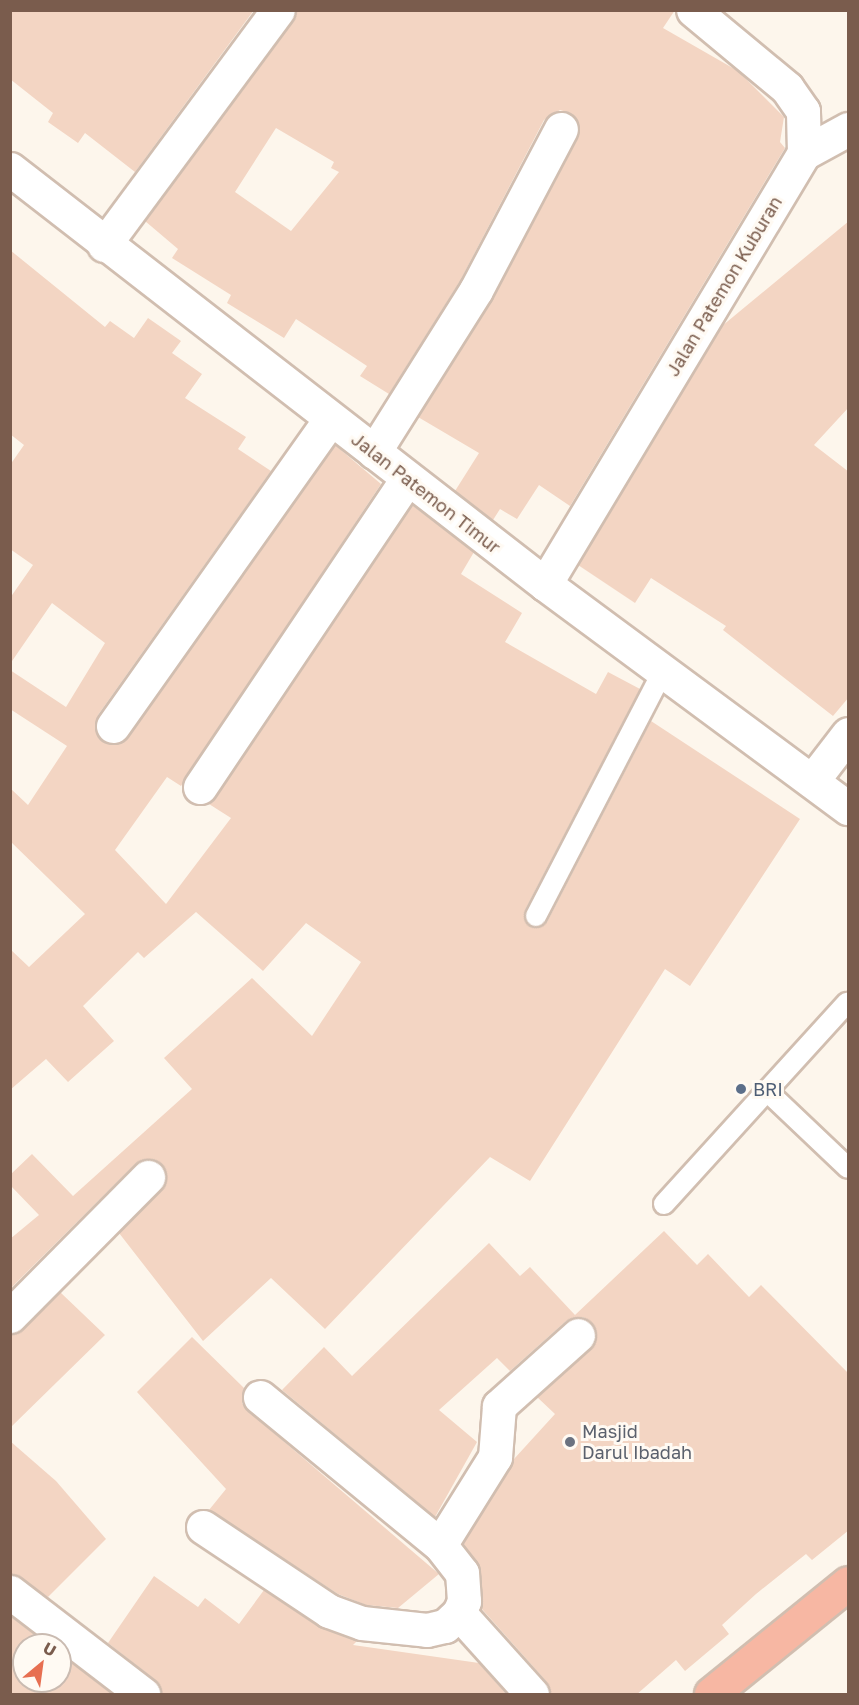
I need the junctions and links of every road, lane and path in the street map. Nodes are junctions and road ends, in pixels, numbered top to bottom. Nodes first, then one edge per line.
1 (278, 10) edge
2 (693, 10) edge
3 (561, 129) dead end
4 (849, 129) edge
5 (804, 153) junction
6 (10, 169) edge
7 (104, 245) junction
8 (330, 419) junction
9 (374, 453) junction
10 (408, 478) junction
11 (545, 584) junction
12 (663, 671) junction
13 (113, 726) dead end
14 (849, 734) edge
15 (812, 781) junction
16 (200, 787) dead end
17 (849, 808) edge
18 (536, 916) dead end
19 (847, 1003) dead end
20 (768, 1092) junction
21 (849, 1168) edge
22 (148, 1177) dead end
23 (664, 1204) dead end
24 (10, 1316) edge
25 (578, 1335) dead end
26 (260, 1397) dead end
27 (203, 1527) dead end
28 (440, 1545) junction
29 (849, 1583) edge
30 (10, 1592) edge
31 (459, 1613) junction
32 (143, 1695) edge
33 (532, 1695) edge
34 (711, 1695) edge

1 - 7 street
2 - 5 street
3 - 9 street
4 - 5 street
5 - 11 street, Jalan Patemon Kuburan
6 - 7 street, Jalan Patemon Timur
7 - 8 street, Jalan Patemon Timur
8 - 9 street, Jalan Patemon Timur
8 - 13 street
9 - 10 street, Jalan Patemon Timur
10 - 11 street, Jalan Patemon Timur
10 - 16 street
11 - 12 street, Jalan Patemon Timur
12 - 15 street, Jalan Patemon Timur
12 - 18 lane
14 - 15 street
15 - 17 street, Jalan Patemon Timur
19 - 20 lane
20 - 21 lane
20 - 23 lane
22 - 24 street
25 - 28 street
26 - 28 street
27 - 31 street
28 - 31 street
29 - 34 highway
30 - 32 street
31 - 33 street

